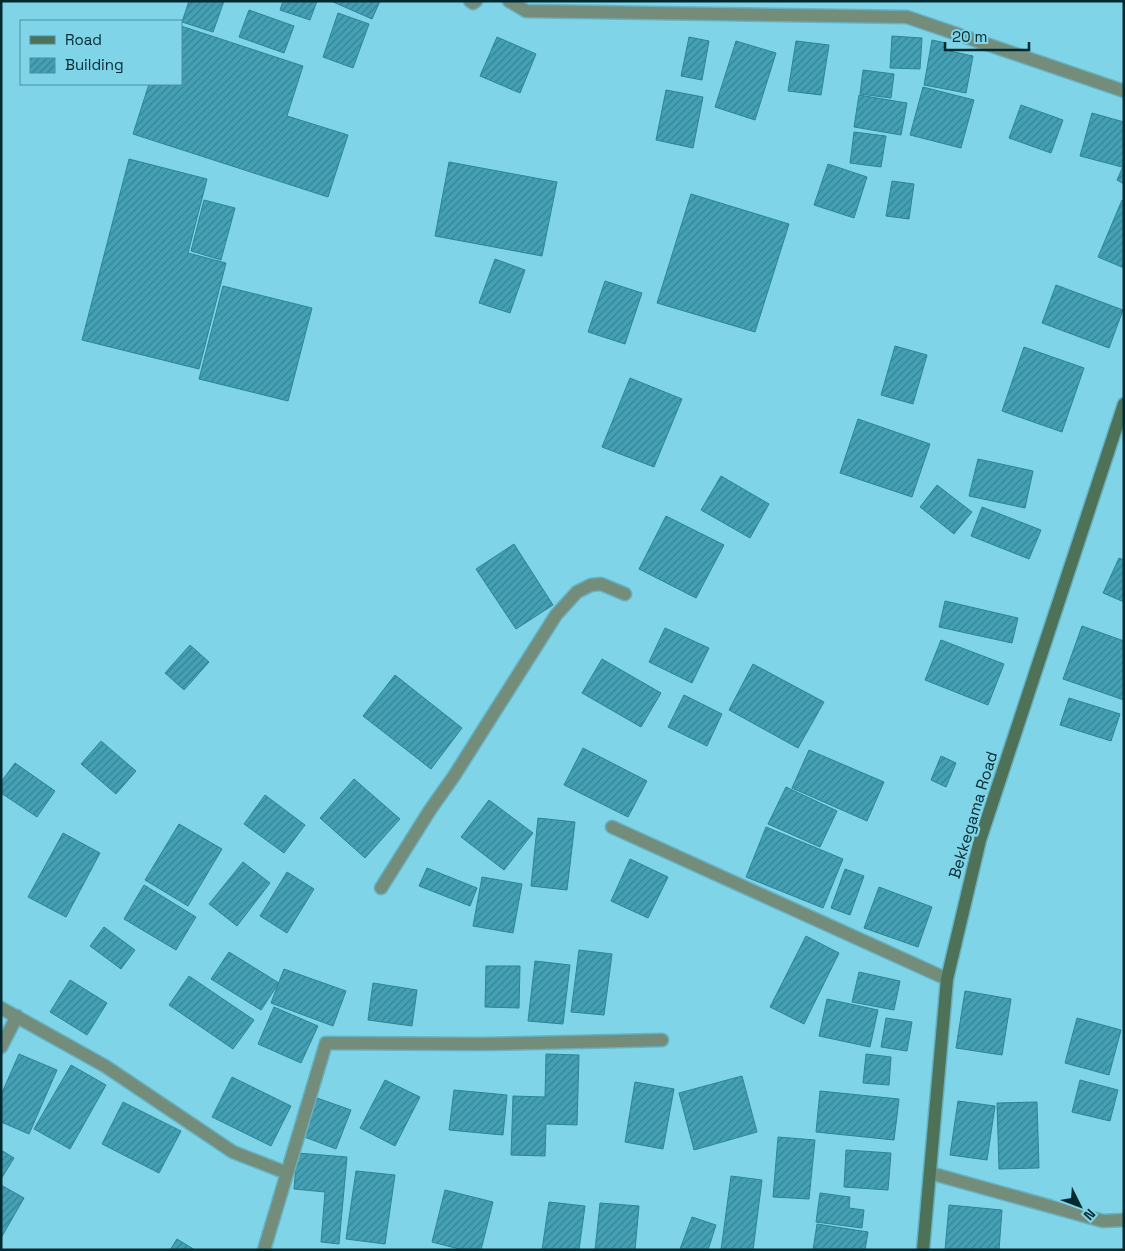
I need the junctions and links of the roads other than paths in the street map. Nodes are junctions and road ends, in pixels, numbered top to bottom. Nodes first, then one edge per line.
1 (470, 1) edge
2 (476, 1) edge
3 (509, 1) edge
4 (1124, 91) edge
5 (1124, 404) edge
6 (624, 594) dead end
7 (612, 827) dead end
8 (382, 888) dead end
9 (947, 979) junction
10 (1, 1008) edge
11 (17, 1016) junction
12 (662, 1040) dead end
13 (1, 1047) edge
14 (287, 1173) junction
15 (930, 1173) junction
16 (1124, 1220) edge
17 (264, 1250) edge
18 (923, 1250) edge

1 - 2 street
3 - 4 street
5 - 9 street, Bekkegama Road
6 - 8 street
7 - 9 street
9 - 15 street, Bekkegama Road
10 - 11 street
11 - 13 street
11 - 14 street
12 - 14 street
14 - 17 street
15 - 16 street
15 - 18 street, Bekkegama Road

